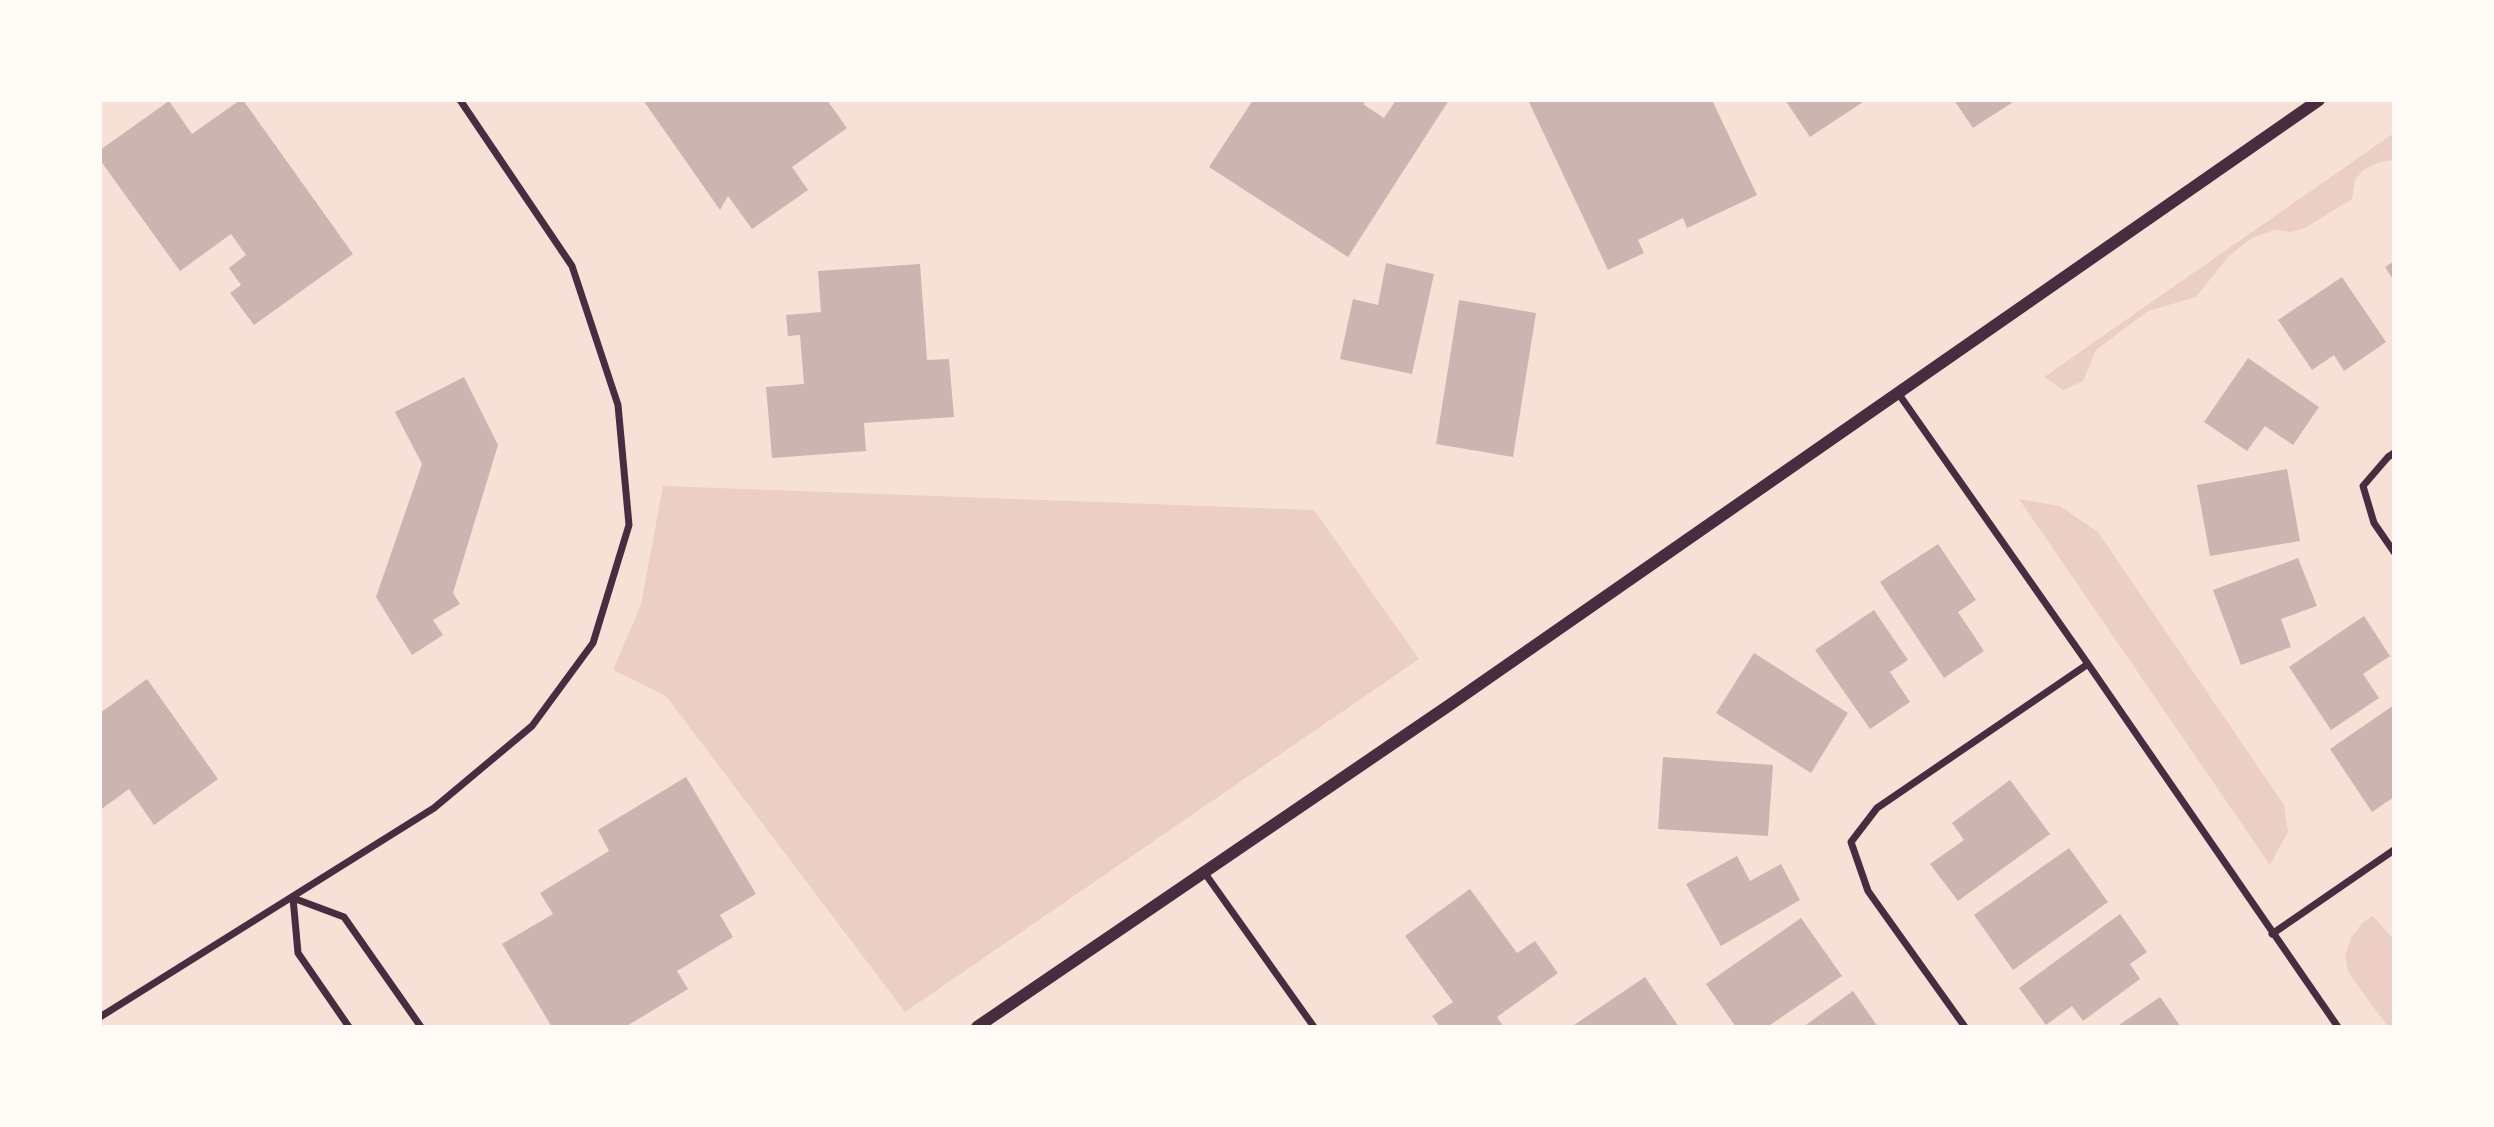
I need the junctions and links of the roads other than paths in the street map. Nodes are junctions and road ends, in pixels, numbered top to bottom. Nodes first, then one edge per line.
1 (460, 100) edge
2 (2319, 100) edge
3 (1898, 393) junction
4 (2394, 453) edge
5 (2394, 552) edge
6 (2088, 664) junction
7 (2394, 850) edge
8 (1204, 872) junction
9 (293, 898) junction
10 (2272, 934) junction
11 (100, 1017) edge
12 (349, 1027) edge
13 (421, 1027) edge
14 (978, 1027) edge
15 (1314, 1027) edge
16 (1965, 1027) edge
17 (2338, 1027) edge

1 - 9 street
2 - 3 street
3 - 6 street
3 - 8 street
4 - 5 street
6 - 10 street
6 - 16 street
7 - 10 street
8 - 14 street
8 - 15 street
9 - 11 street
9 - 12 street
9 - 13 street
10 - 17 street

